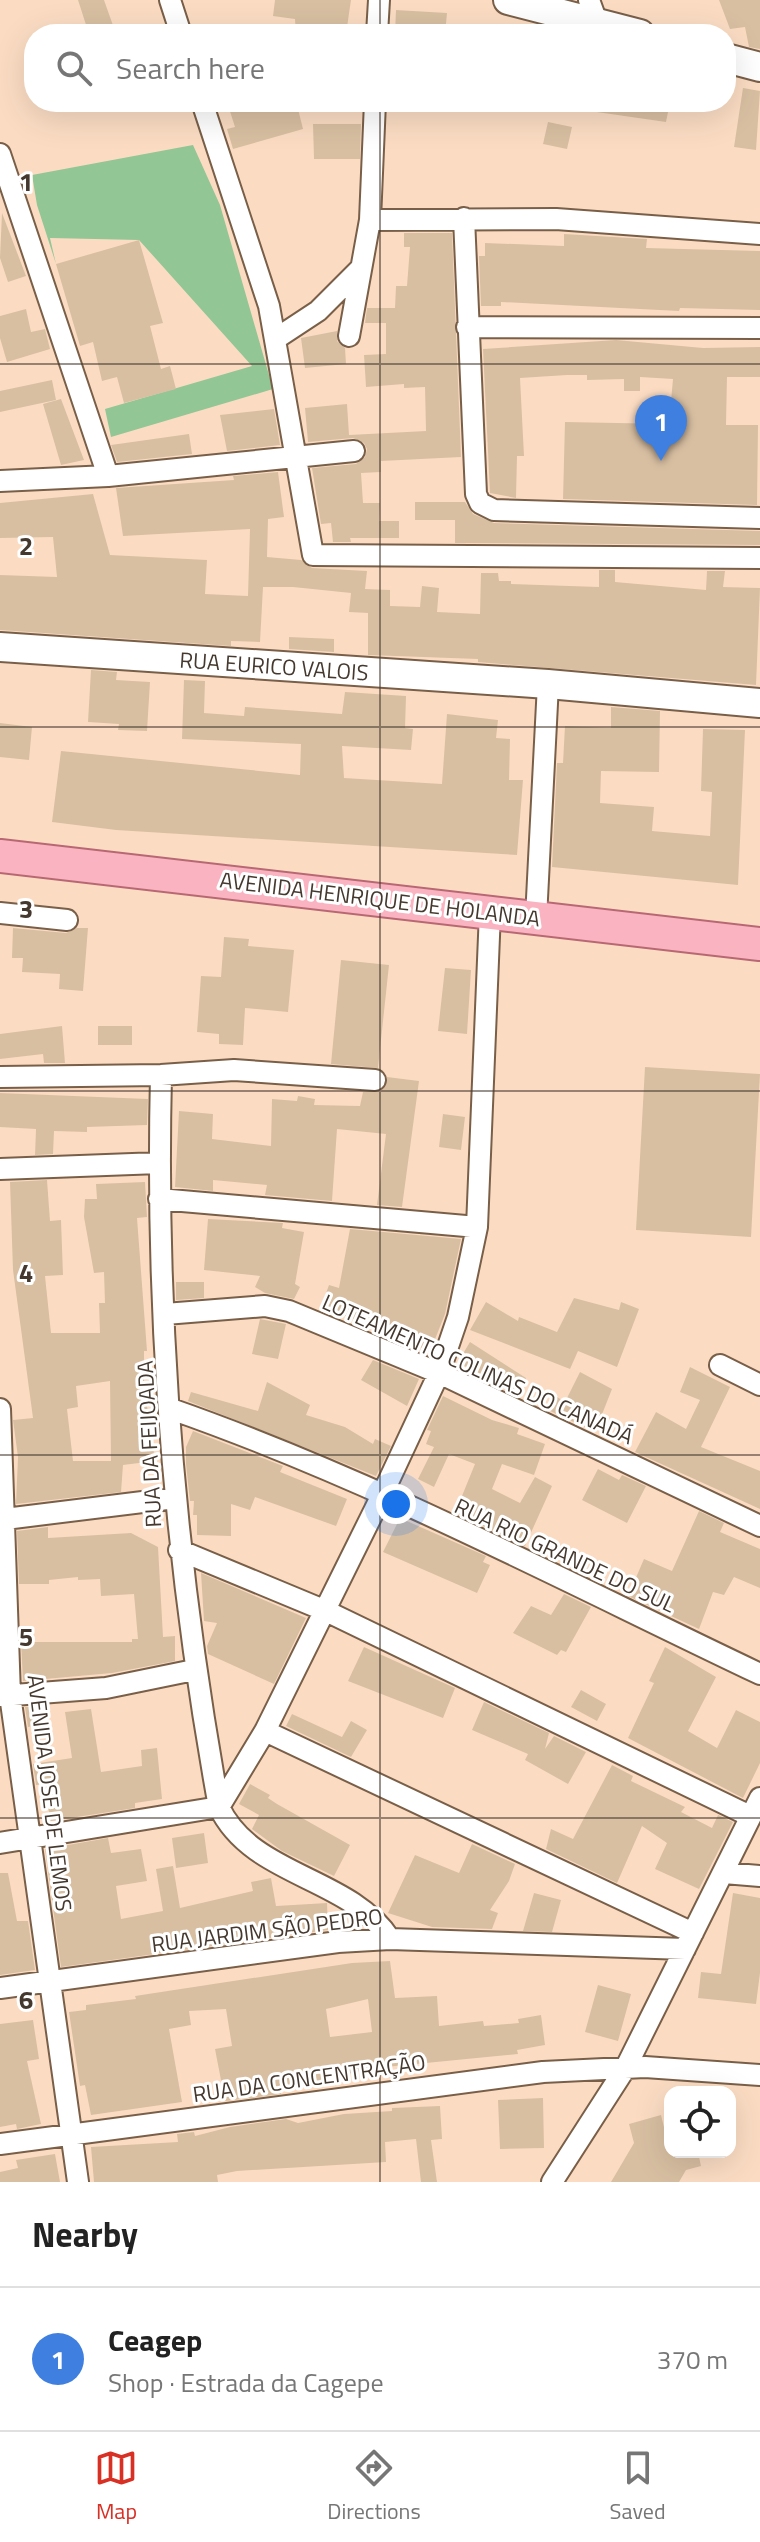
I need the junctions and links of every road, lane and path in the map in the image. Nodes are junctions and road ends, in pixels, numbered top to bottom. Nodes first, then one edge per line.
1 (170, 0) edge
2 (379, 0) edge
3 (508, 0) edge
4 (593, 11) edge
5 (178, 24) edge
6 (378, 24) edge
7 (620, 24) edge
8 (736, 61) edge
9 (760, 67) edge
10 (205, 112) edge
11 (375, 112) edge
12 (0, 154) edge
13 (464, 218) junction
14 (370, 220) junction
15 (760, 234) edge
16 (359, 270) junction
17 (467, 327) junction
18 (760, 328) edge
19 (349, 336) dead end
20 (277, 338) junction
21 (354, 451) dead end
22 (298, 459) junction
23 (108, 476) junction
24 (0, 481) edge
25 (760, 518) edge
26 (760, 558) edge
27 (0, 647) edge
28 (548, 684) junction
29 (760, 703) edge
30 (0, 856) edge
31 (490, 912) junction
32 (0, 913) edge
33 (536, 918) junction
34 (67, 920) dead end
35 (760, 944) edge
36 (161, 1075) junction
37 (0, 1077) edge
38 (375, 1080) dead end
39 (159, 1163) junction
40 (0, 1169) edge
41 (159, 1199) junction
42 (477, 1227) junction
43 (165, 1314) junction
44 (720, 1365) dead end
45 (439, 1373) junction
46 (760, 1385) edge
47 (0, 1409) edge
48 (171, 1409) junction
49 (382, 1495) junction
50 (175, 1498) junction
51 (760, 1526) edge
52 (3, 1532) edge
53 (179, 1550) junction
54 (326, 1611) junction
55 (194, 1670) junction
56 (760, 1674) edge
57 (5, 1696) edge
58 (265, 1731) junction
59 (760, 1798) edge
60 (219, 1807) junction
61 (750, 1816) junction
62 (29, 1840) junction
63 (0, 1843) edge
64 (724, 1873) junction
65 (760, 1876) edge
66 (390, 1939) junction
67 (689, 1941) junction
68 (51, 1981) junction
69 (0, 1988) edge
70 (626, 2067) junction
71 (760, 2075) edge
72 (71, 2135) junction
73 (0, 2144) edge
74 (78, 2182) edge
75 (552, 2182) edge

1 - 5 street
2 - 6 street
3 - 4 main road
4 - 7 main road
8 - 9 main road
10 - 20 street
11 - 14 street
12 - 23 street
13 - 14 street
13 - 15 street
13 - 17 street
14 - 16 street
16 - 19 street
16 - 20 street
17 - 18 street
17 - 25 street
20 - 22 street
21 - 22 street
22 - 23 street
22 - 26 street
23 - 24 street
27 - 28 main road, RUA EURICO VALOIS
28 - 29 main road, RUA EURICO VALOIS
28 - 33 street
30 - 31 main road, AVENIDA HENRIQUE DE HOLANDA
31 - 33 main road, AVENIDA HENRIQUE DE HOLANDA
31 - 42 street
32 - 34 street
33 - 35 main road, AVENIDA HENRIQUE DE HOLANDA
36 - 37 street
36 - 38 street
36 - 39 street, RUA DA FEIJOADA
39 - 40 street
39 - 41 street, RUA DA FEIJOADA
41 - 42 street
41 - 43 street, RUA DA FEIJOADA
42 - 45 street
43 - 45 street, LOTEAMENTO COLINAS DO CANADÁ
43 - 48 street, RUA DA FEIJOADA
44 - 46 street
45 - 49 street
45 - 51 street, LOTEAMENTO COLINAS DO CANADÁ
47 - 52 street, AVENIDA JOSE DE LEMOS
48 - 49 street, RUA RIO GRANDE DO SUL
48 - 50 street, RUA DA FEIJOADA
49 - 54 street
49 - 56 street, RUA RIO GRANDE DO SUL
50 - 52 street
50 - 53 street, RUA DA FEIJOADA
52 - 57 street, AVENIDA JOSE DE LEMOS
53 - 54 street
53 - 55 street, RUA DA FEIJOADA
54 - 58 street
54 - 61 street
55 - 57 street
55 - 60 street, RUA DA FEIJOADA
57 - 62 street, AVENIDA JOSE DE LEMOS
58 - 60 street
58 - 67 street
59 - 61 street
60 - 62 street
60 - 66 street
61 - 64 street
62 - 63 street
62 - 68 street, AVENIDA JOSE DE LEMOS
64 - 65 street
64 - 67 street
66 - 67 street, RUA JARDIM SÃO PEDRO
66 - 68 street, RUA JARDIM SÃO PEDRO
67 - 70 street
68 - 69 street, RUA JARDIM SÃO PEDRO
68 - 72 street, AVENIDA JOSE DE LEMOS
70 - 71 street, RUA DA CONCENTRAÇÃO
70 - 72 street, RUA DA CONCENTRAÇÃO
70 - 75 street
72 - 73 street, RUA DA CONCENTRAÇÃO
72 - 74 street, AVENIDA JOSE DE LEMOS

